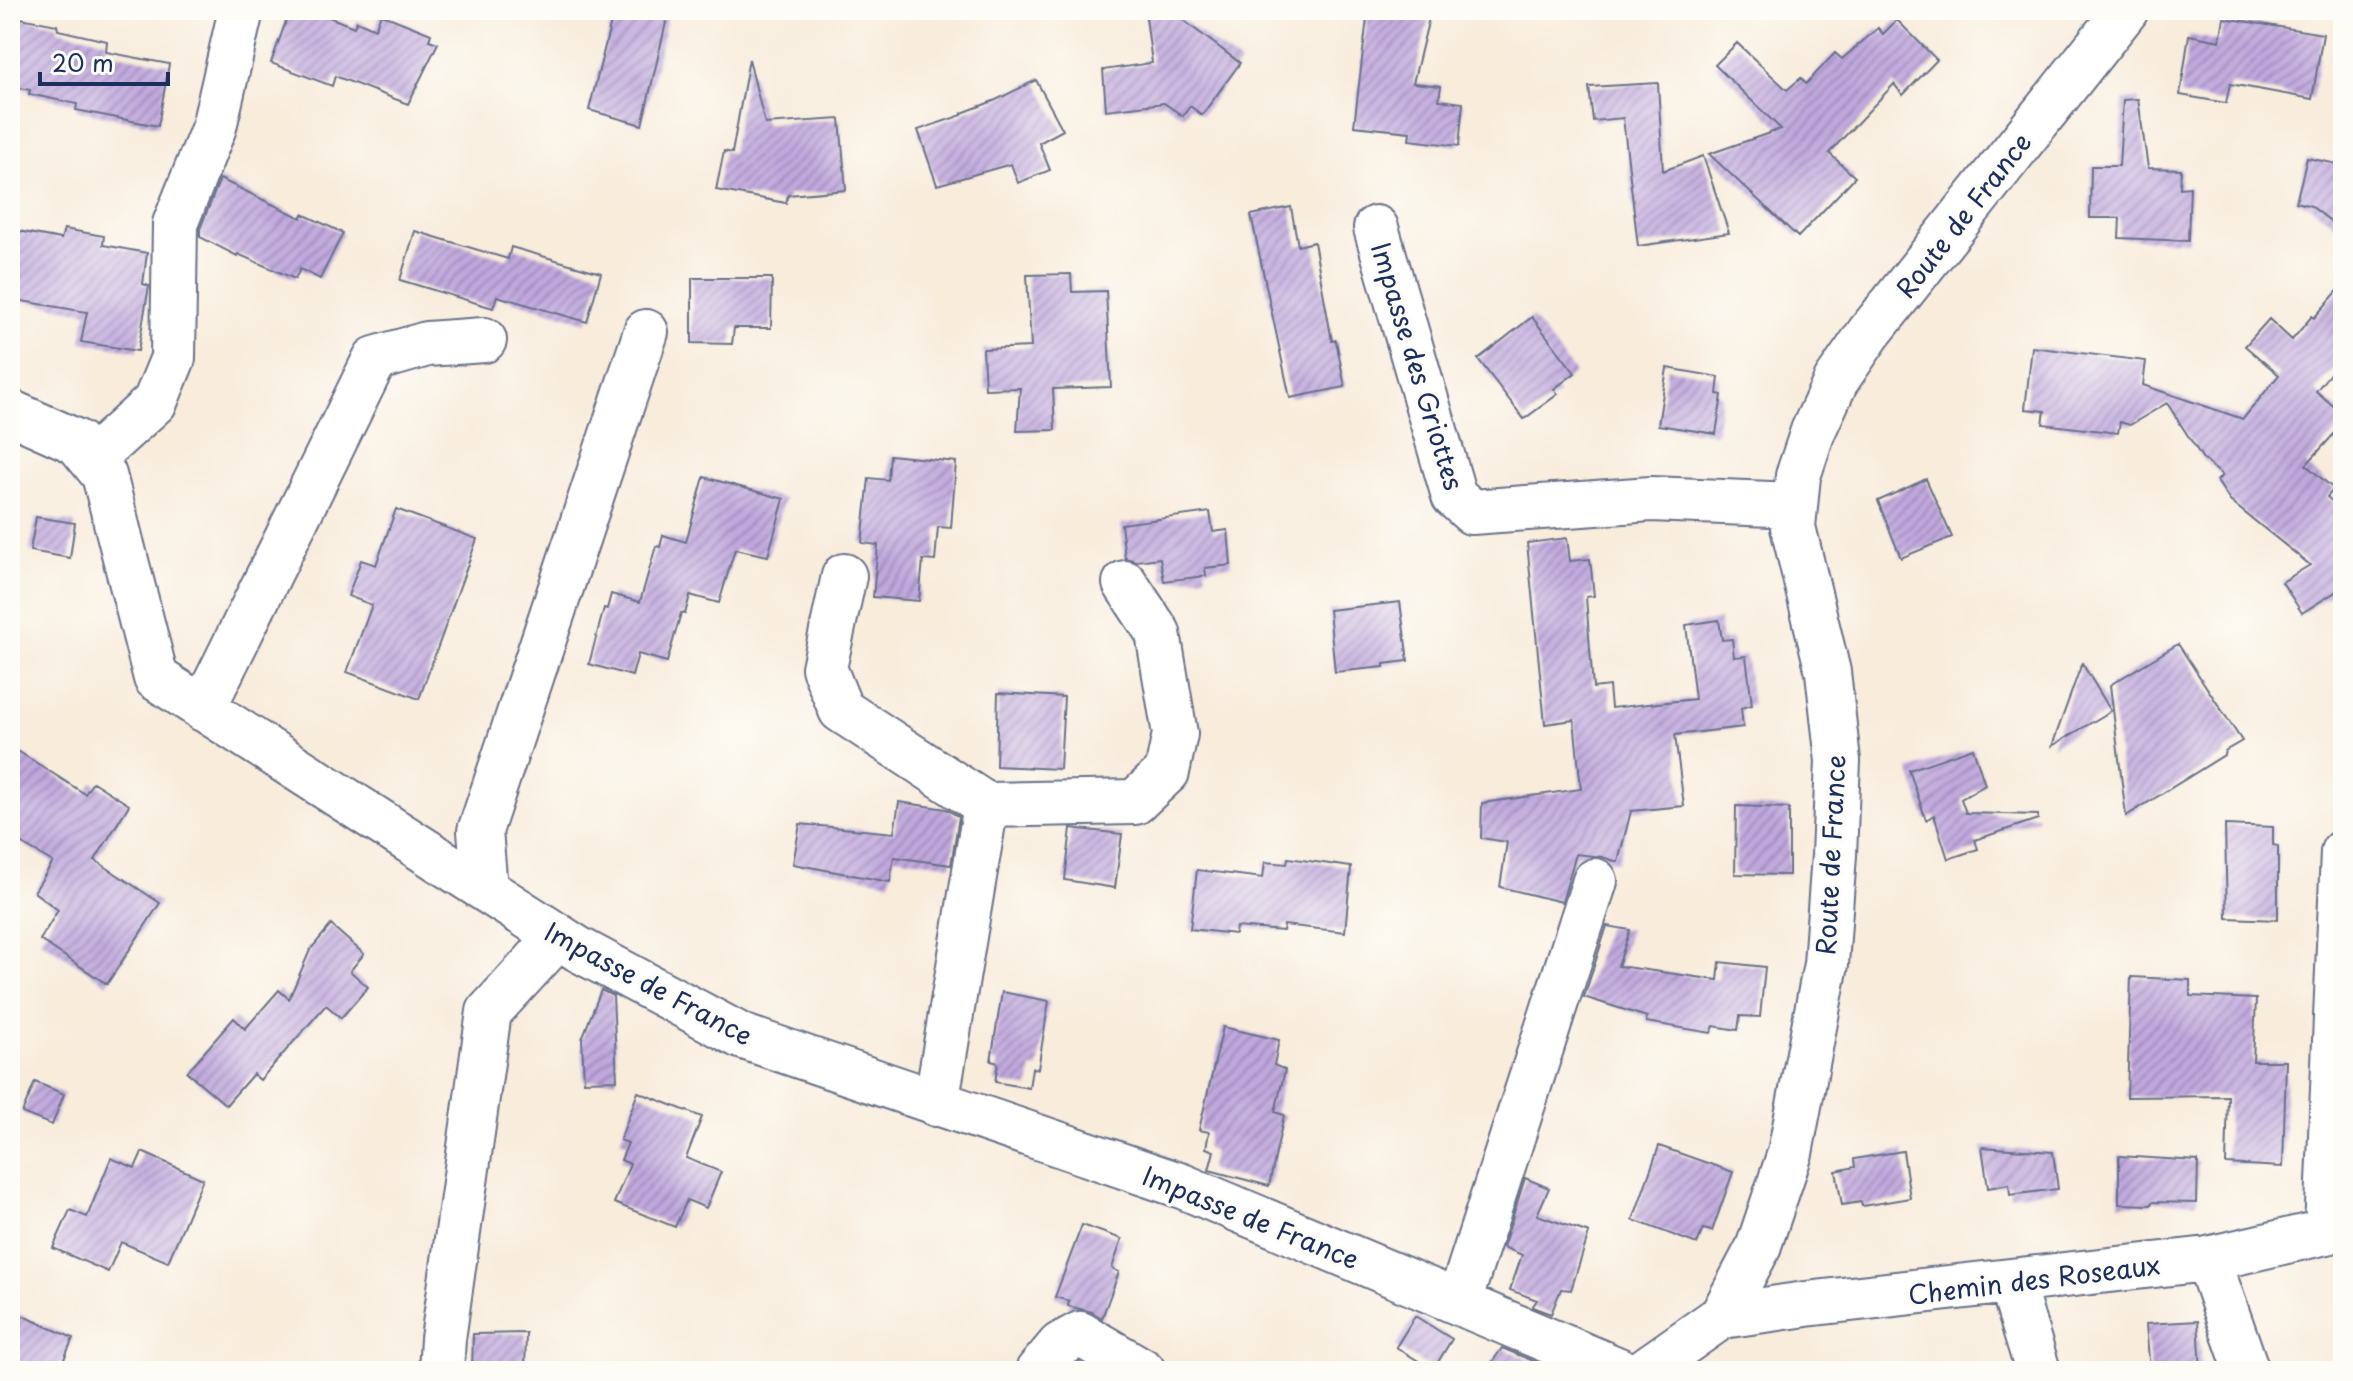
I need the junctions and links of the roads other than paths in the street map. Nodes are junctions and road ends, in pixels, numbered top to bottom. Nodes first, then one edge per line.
1 (241, 10) edge
2 (2126, 10) edge
3 (1376, 228) dead end
4 (646, 332) dead end
5 (484, 340) dead end
6 (10, 412) edge
7 (92, 459) junction
8 (1795, 505) junction
9 (844, 576) dead end
10 (1125, 583) dead end
11 (203, 709) junction
12 (986, 805) junction
13 (2343, 852) edge
14 (1595, 881) dead end
15 (485, 889) junction
16 (558, 937) junction
17 (936, 1104) junction
18 (2335, 1229) edge
19 (2208, 1259) junction
20 (2011, 1282) junction
21 (1459, 1302) junction
22 (1722, 1316) junction
23 (441, 1371) edge
24 (1038, 1371) edge
25 (1143, 1371) edge
26 (1621, 1371) edge
27 (1644, 1371) edge
28 (2038, 1371) edge
29 (2247, 1371) edge

1 - 7 street
2 - 8 street, Route de France
3 - 8 street, Impasse des Griottes
4 - 15 street
5 - 11 street
6 - 7 street, Impasse de France
7 - 11 street, Impasse de France
8 - 22 street, Route de France
9 - 12 street
10 - 12 street
11 - 15 street, Impasse de France
12 - 17 street
13 - 18 street
14 - 21 street
15 - 16 street, Impasse de France
16 - 17 street, Impasse de France
16 - 23 street
17 - 21 street, Impasse de France
18 - 19 street, Chemin des Roseaux
19 - 20 street, Chemin des Roseaux
19 - 29 street
20 - 22 street, Chemin des Roseaux
20 - 28 street
21 - 26 street, Impasse de France
22 - 27 street, Route de France
24 - 25 street

